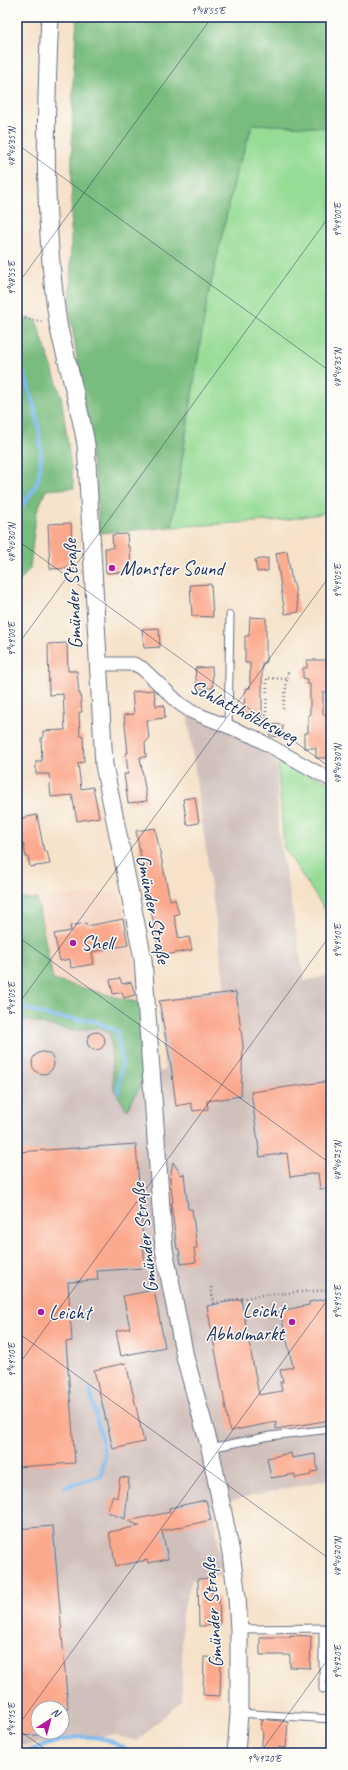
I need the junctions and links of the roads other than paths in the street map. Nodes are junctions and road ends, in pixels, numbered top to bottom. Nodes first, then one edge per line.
1 (50, 17) edge
2 (230, 615) dead end
3 (98, 664) junction
4 (228, 728) junction
5 (331, 780) edge
6 (331, 1429) edge
7 (210, 1448) junction
8 (239, 1628) junction
9 (324, 1689) dead end
10 (239, 1713) junction
11 (331, 1719) edge
12 (236, 1753) edge

1 - 3 street, Gmünder Straße
2 - 4 lane
3 - 4 street, Schlatthölzlesweg
3 - 7 street, Gmünder Straße
4 - 5 street, Schlatthölzlesweg
6 - 7 lane
7 - 8 street, Gmünder Straße
8 - 9 lane
8 - 10 street, Gmünder Straße
10 - 11 lane
10 - 12 street, Gmünder Straße

